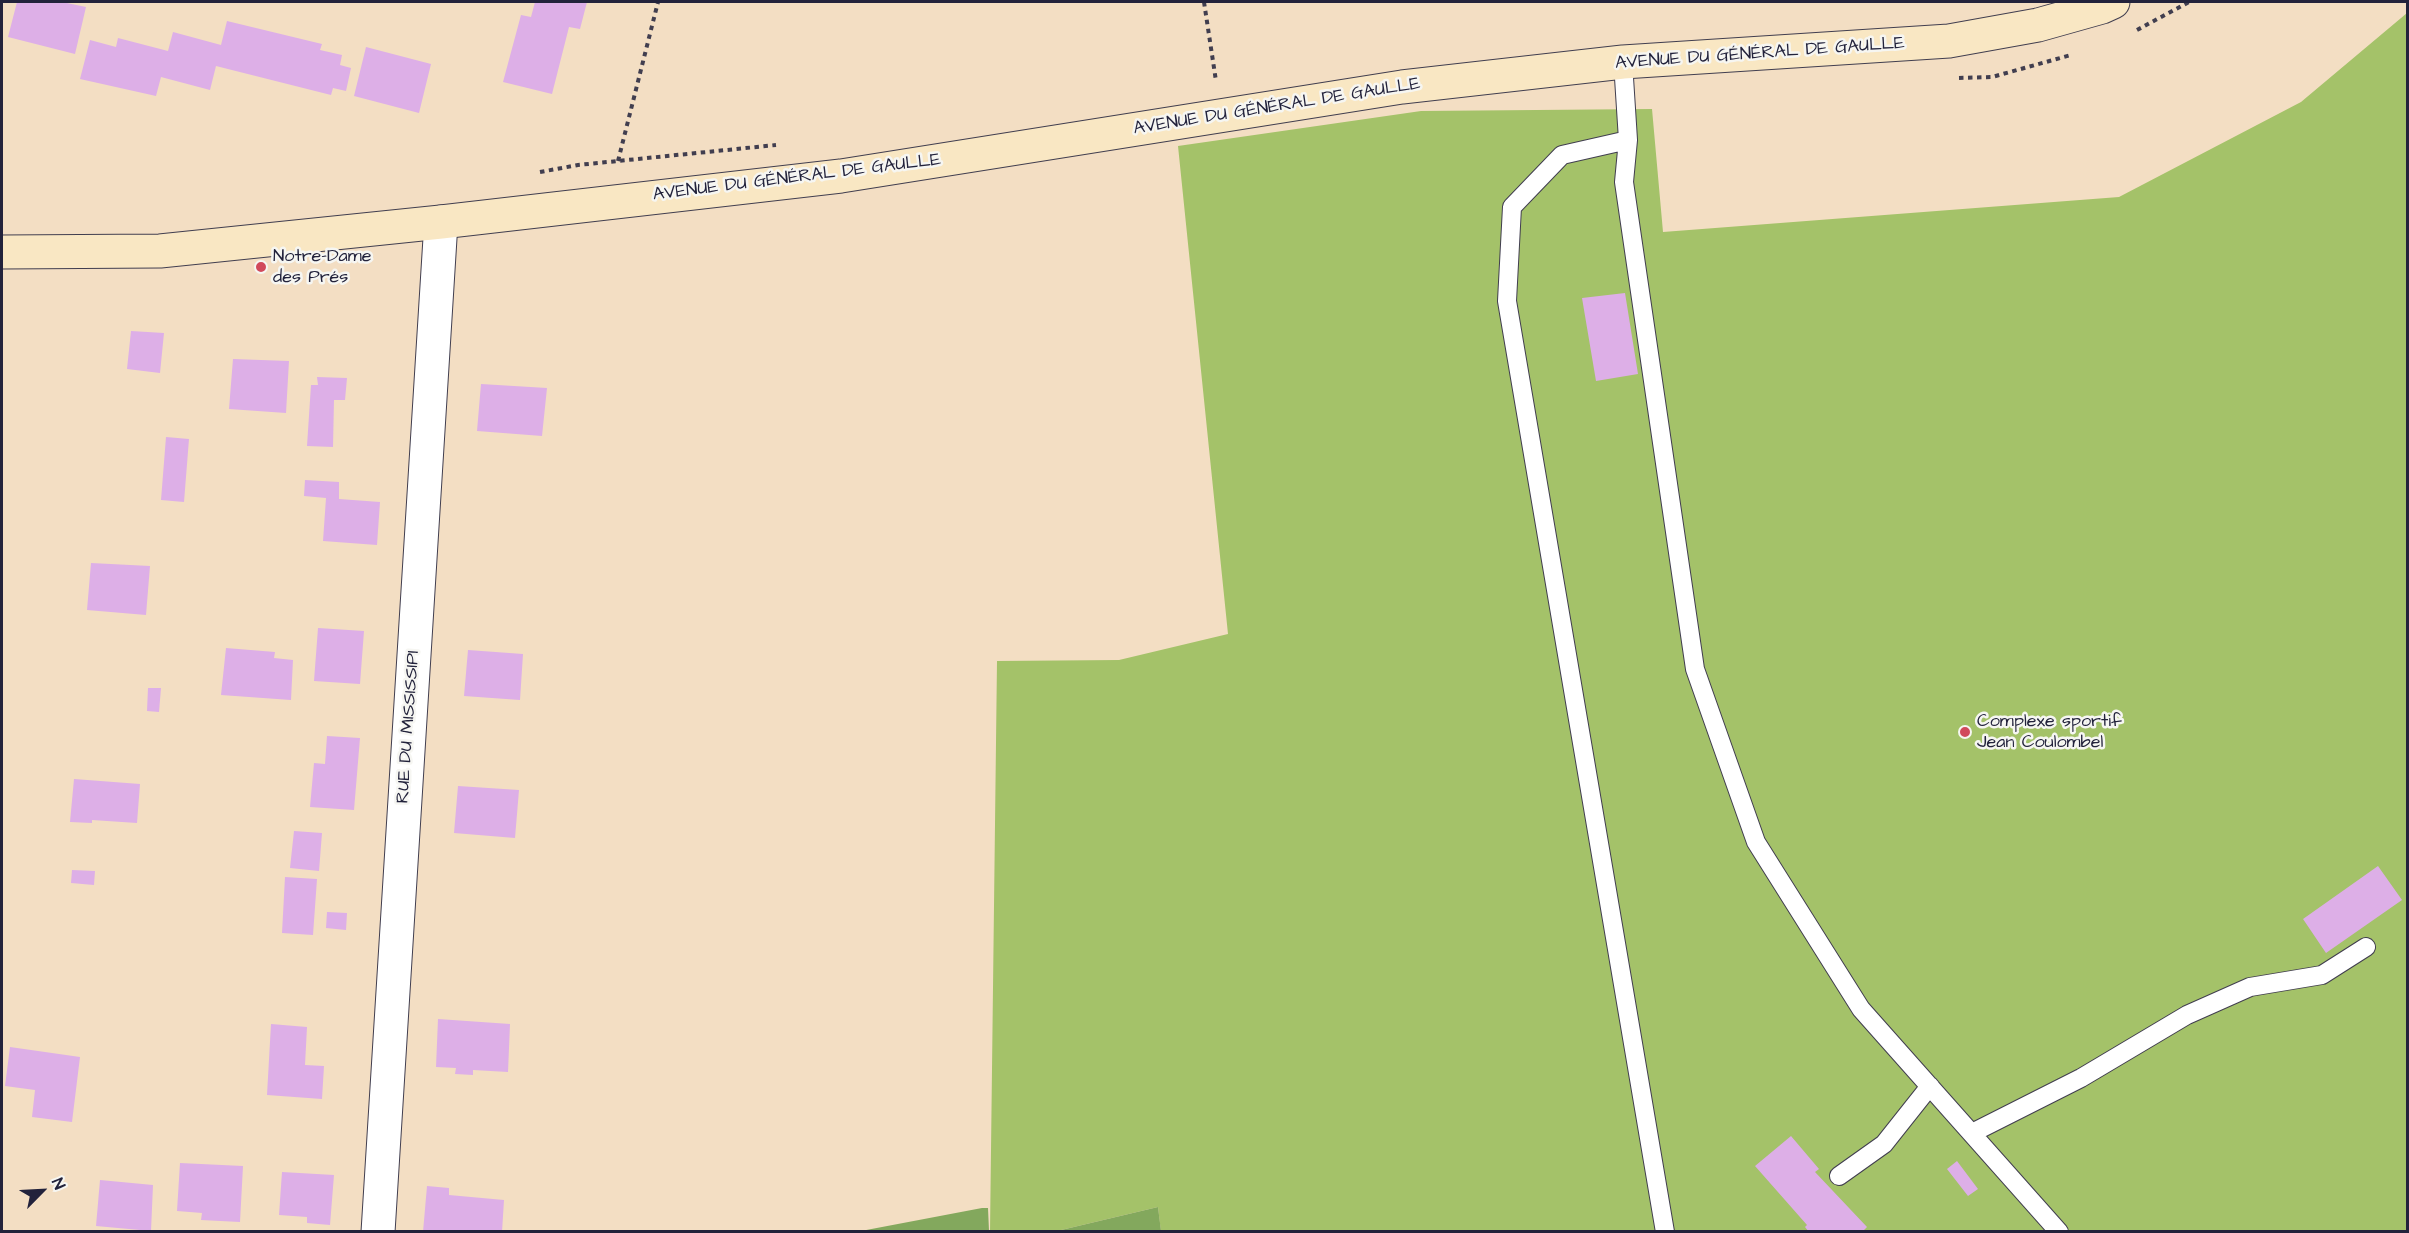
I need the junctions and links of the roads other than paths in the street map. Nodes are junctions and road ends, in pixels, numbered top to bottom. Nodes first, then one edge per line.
1 (2113, 2) edge
2 (1623, 62) junction
3 (1628, 140) junction
4 (441, 222) junction
5 (2, 252) edge
6 (2366, 948) dead end
7 (1930, 1086) junction
8 (1972, 1133) junction
9 (1839, 1176) dead end
10 (378, 1232) edge
11 (1665, 1232) edge
12 (2059, 1232) edge

1 - 2 main road, AVENUE DU GÉNÉRAL DE GAULLE
2 - 3 lane
2 - 4 main road, AVENUE DU GÉNÉRAL DE GAULLE
3 - 7 lane
3 - 11 lane
4 - 5 main road, AVENUE DU GÉNÉRAL DE GAULLE
4 - 10 street, RUE DU MISSISSIPI
6 - 8 lane
7 - 8 lane
7 - 9 lane
8 - 12 lane

